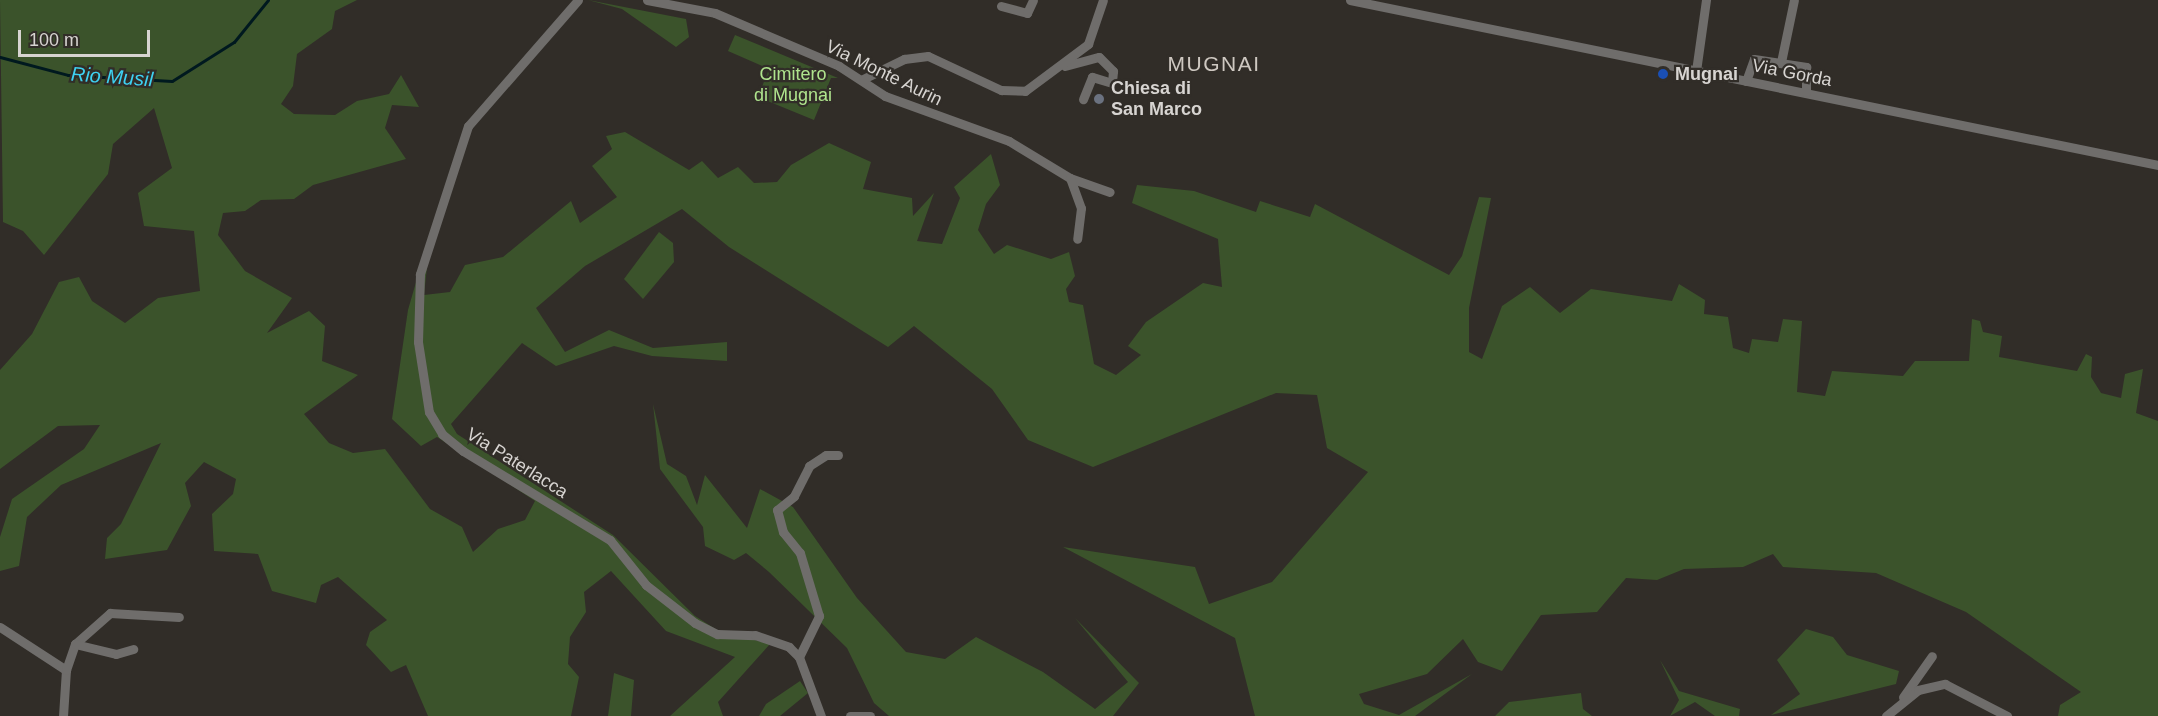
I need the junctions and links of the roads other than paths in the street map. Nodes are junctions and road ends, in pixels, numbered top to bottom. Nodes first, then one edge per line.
1 (578, 0) edge
2 (647, 0) edge
3 (1033, 0) edge
4 (1102, 0) edge
5 (1350, 0) edge
6 (1706, 0) edge
7 (1794, 0) edge
8 (1001, 6) dead end
9 (1781, 62) junction
10 (1063, 66) junction
11 (1696, 71) junction
12 (863, 79) junction
13 (1746, 81) junction
14 (1806, 92) junction
15 (1083, 99) dead end
16 (2158, 165) edge
17 (1070, 178) junction
18 (1110, 192) dead end
19 (1077, 239) dead end
20 (838, 455) dead end
21 (179, 617) dead end
22 (0, 627) edge
23 (75, 644) junction
24 (134, 649) dead end
25 (1932, 656) dead end
26 (799, 657) junction
27 (66, 670) junction
28 (1896, 706) junction
29 (63, 716) edge
30 (820, 716) edge
31 (850, 716) edge
32 (870, 716) edge
33 (1886, 716) edge
34 (2007, 716) edge

1 - 26 street, Via Paterlacca
2 - 12 street, Via Monte Aurin
3 - 8 street
4 - 10 street
5 - 11 street, Via Gorda
6 - 11 street
7 - 9 street
9 - 13 street
9 - 14 street
10 - 12 street
10 - 15 street
11 - 13 street, Via Gorda
12 - 17 street, Via Monte Aurin
13 - 14 street, Via Gorda
14 - 16 street, Via Gorda
17 - 18 street, Via Monte Aurin
17 - 19 street
20 - 26 street
21 - 23 street
22 - 27 street
23 - 24 street
23 - 27 street
25 - 28 street
26 - 30 street
27 - 29 street
28 - 33 street
28 - 34 street
31 - 32 street

